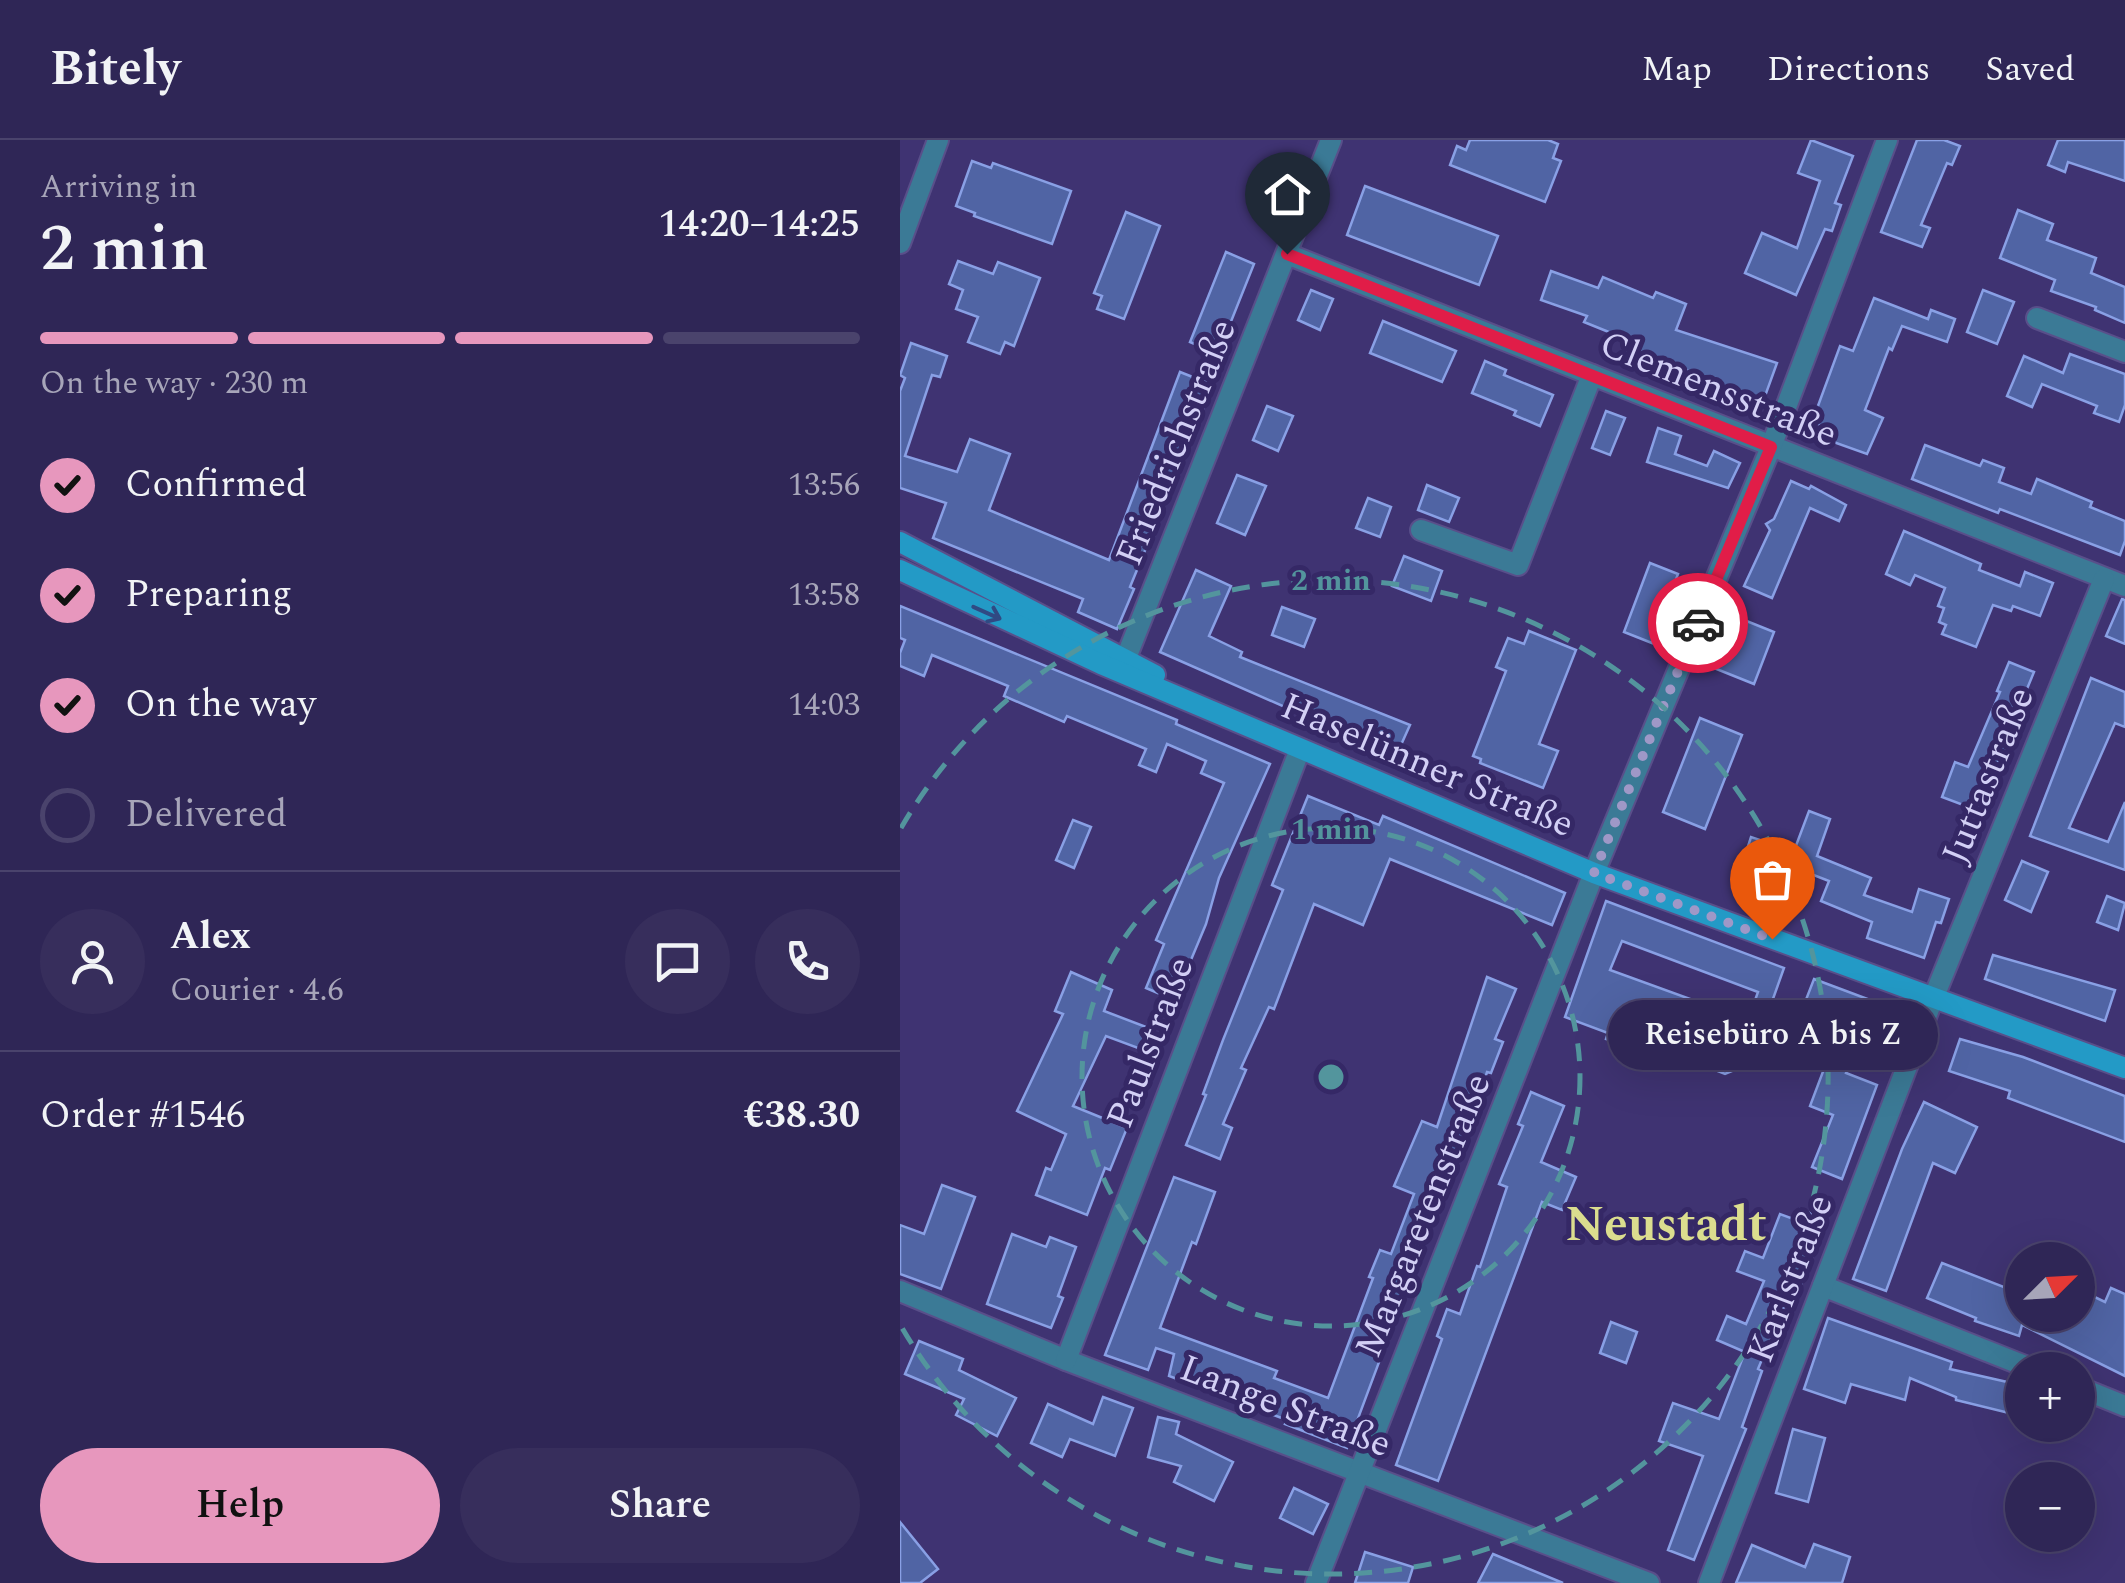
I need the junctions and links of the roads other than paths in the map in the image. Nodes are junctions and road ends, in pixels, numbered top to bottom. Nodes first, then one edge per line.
1 (938, 140) edge
2 (1331, 140) edge
3 (1887, 140) edge
4 (900, 243) edge
5 (1287, 254) junction
6 (2037, 318) dead end
7 (2125, 352) edge
8 (1592, 375) junction
9 (1771, 447) junction
10 (1421, 530) dead end
11 (900, 542) edge
12 (900, 570) edge
13 (2115, 582) edge
14 (1126, 658) junction
15 (1212, 709) junction
16 (1300, 749) junction
17 (1594, 873) junction
18 (1934, 998) junction
19 (2125, 1068) edge
20 (1823, 1286) junction
21 (900, 1291) edge
22 (2005, 1358) edge
23 (1066, 1360) junction
24 (2095, 1394) edge
25 (2125, 1406) edge
26 (1359, 1470) junction
27 (1316, 1583) edge
28 (1648, 1583) edge
29 (1709, 1583) edge

1 - 4 street
2 - 5 street, Friedrichstraße
3 - 9 street, Margaretenstraße
5 - 8 street, Clemensstraße
5 - 14 street, Friedrichstraße
6 - 7 street
8 - 9 street, Clemensstraße
8 - 10 street
9 - 13 street, Clemensstraße
9 - 17 street, Margaretenstraße
11 - 14 street, Haselünner Straße
12 -> 15 street, Haselünner Straße
13 - 18 street, Juttastraße
14 - 15 street, Haselünner Straße
15 - 16 street, Haselünner Straße
16 - 17 street, Haselünner Straße
16 - 23 street, Paulstraße
17 - 18 street, Haselünner Straße
17 - 26 street, Margaretenstraße
18 - 19 street, Haselünner Straße
18 - 20 street, Karlstraße
20 - 22 street
20 - 29 street, Karlstraße
21 - 23 street, Lange Straße
23 - 26 street, Lange Straße
24 - 25 street
26 - 27 street, Margaretenstraße
26 - 28 street, Lange Straße

